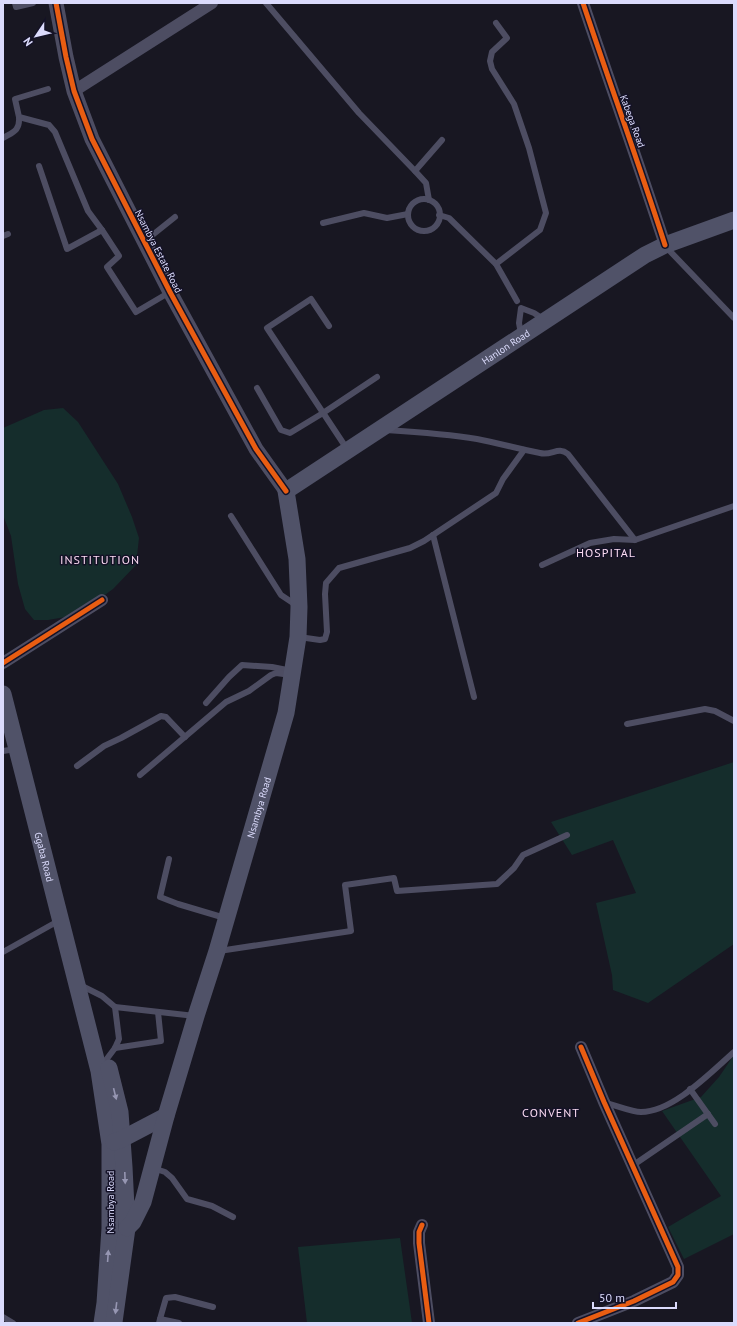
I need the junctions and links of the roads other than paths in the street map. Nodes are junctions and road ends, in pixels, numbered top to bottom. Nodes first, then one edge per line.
1 (15, 3) edge
2 (34, 3) edge
3 (56, 3) edge
4 (212, 3) edge
5 (266, 3) edge
6 (582, 3) edge
7 (496, 23) dead end
8 (48, 89) dead end
9 (74, 91) junction
10 (19, 117) junction
11 (3, 138) edge
12 (442, 140) dead end
13 (39, 166) dead end
14 (415, 171) junction
15 (429, 200) junction
16 (408, 214) junction
17 (439, 215) junction
18 (175, 217) dead end
19 (734, 220) edge
20 (323, 223) dead end
21 (102, 230) junction
22 (144, 242) junction
23 (665, 245) junction
24 (496, 264) junction
25 (170, 292) junction
26 (517, 301) dead end
27 (734, 318) edge
28 (544, 320) junction
29 (329, 326) dead end
30 (521, 336) junction
31 (377, 377) dead end
32 (257, 388) dead end
33 (323, 413) junction
34 (380, 429) junction
35 (348, 450) junction
36 (524, 450) junction
37 (286, 491) junction
38 (734, 506) edge
39 (231, 516) dead end
40 (433, 535) junction
41 (635, 540) junction
42 (542, 566) dead end
43 (102, 600) dead end
44 (299, 607) junction
45 (298, 637) junction
46 (3, 663) edge
47 (293, 673) junction
48 (3, 694) edge
49 (474, 697) dead end
50 (206, 703) dead end
51 (734, 721) edge
52 (627, 724) dead end
53 (185, 738) junction
54 (10, 750) edge
55 (77, 766) dead end
56 (140, 775) dead end
57 (567, 835) dead end
58 (169, 859) dead end
59 (227, 919) junction
60 (61, 920) junction
61 (217, 951) junction
62 (3, 952) edge
63 (77, 983) junction
64 (115, 1007) junction
65 (158, 1012) junction
66 (196, 1016) junction
67 (85, 1020) junction
68 (581, 1047) dead end
69 (734, 1052) edge
70 (111, 1054) junction
71 (690, 1089) junction
72 (604, 1102) junction
73 (708, 1114) junction
74 (166, 1116) junction
75 (715, 1124) dead end
76 (116, 1142) junction
77 (632, 1166) junction
78 (152, 1168) junction
79 (233, 1217) dead end
80 (422, 1225) dead end
81 (126, 1228) junction
82 (213, 1307) dead end
83 (3, 1317) edge
84 (160, 1321) edge
85 (13, 1323) edge
86 (102, 1323) edge
87 (114, 1323) edge
88 (179, 1323) edge
89 (429, 1323) edge
90 (578, 1323) edge

1 - 2 lane
3 - 9 street, Nsambya Estate Road
4 - 9 street
5 - 14 lane
6 - 23 street, Kabega Road
7 - 24 lane
8 - 10 lane
9 - 22 street, Nsambya Estate Road
10 - 11 lane
10 - 21 lane
12 - 14 lane
13 - 21 lane
14 - 15 lane
15 - 16 lane
15 - 17 lane
16 - 17 lane
16 - 20 lane
17 - 24 lane
18 - 22 lane
19 - 23 main road, Hanlon Road
21 - 25 lane
22 - 25 street, Nsambya Estate Road
23 - 27 lane
23 - 28 main road, Hanlon Road
24 - 26 lane
25 - 37 street, Nsambya Estate Road
28 - 30 main road, Hanlon Road
28 - 30 lane
29 - 33 lane
30 - 34 main road, Hanlon Road
31 - 33 lane
32 - 33 lane
33 - 35 lane
34 - 35 main road, Hanlon Road
34 - 36 lane
35 - 37 main road, Hanlon Road
36 - 40 lane
36 - 41 lane
37 - 44 main road, Nsambya Road
38 - 41 lane
39 - 44 lane
40 - 45 lane
40 - 49 lane
41 - 42 lane
43 - 46 street
44 - 45 main road, Nsambya Road
45 - 47 main road, Nsambya Road
47 - 50 lane
47 - 53 lane
47 - 59 main road, Nsambya Road
48 - 54 main road, Ggaba Road
51 - 52 lane
53 - 55 lane
53 - 56 lane
54 - 60 main road, Ggaba Road
57 - 61 lane
58 - 59 lane
59 - 61 main road, Nsambya Road
60 - 62 lane
60 - 63 main road, Ggaba Road
61 - 66 main road, Nsambya Road
63 - 64 lane
63 - 67 main road, Ggaba Road
64 - 65 lane
64 - 70 lane
65 - 66 lane
65 - 70 lane
66 - 74 main road, Nsambya Road
67 - 70 main road, Ggaba Road
67 - 76 main road, Ggaba Road
68 - 72 street
69 - 71 lane
70 -> 76 main road, Ggaba Road
71 - 72 lane
71 - 73 lane
72 - 77 street
73 - 75 lane
73 - 77 lane
74 - 76 main road
74 - 78 main road, Nsambya Road
76 -> 81 main road
86 -> 76 main road, Nsambya Road
77 - 90 street
78 - 79 lane
78 - 81 main road, Nsambya Road
80 - 89 street
81 -> 87 main road
82 - 84 lane
83 - 85 lane
84 - 88 lane

